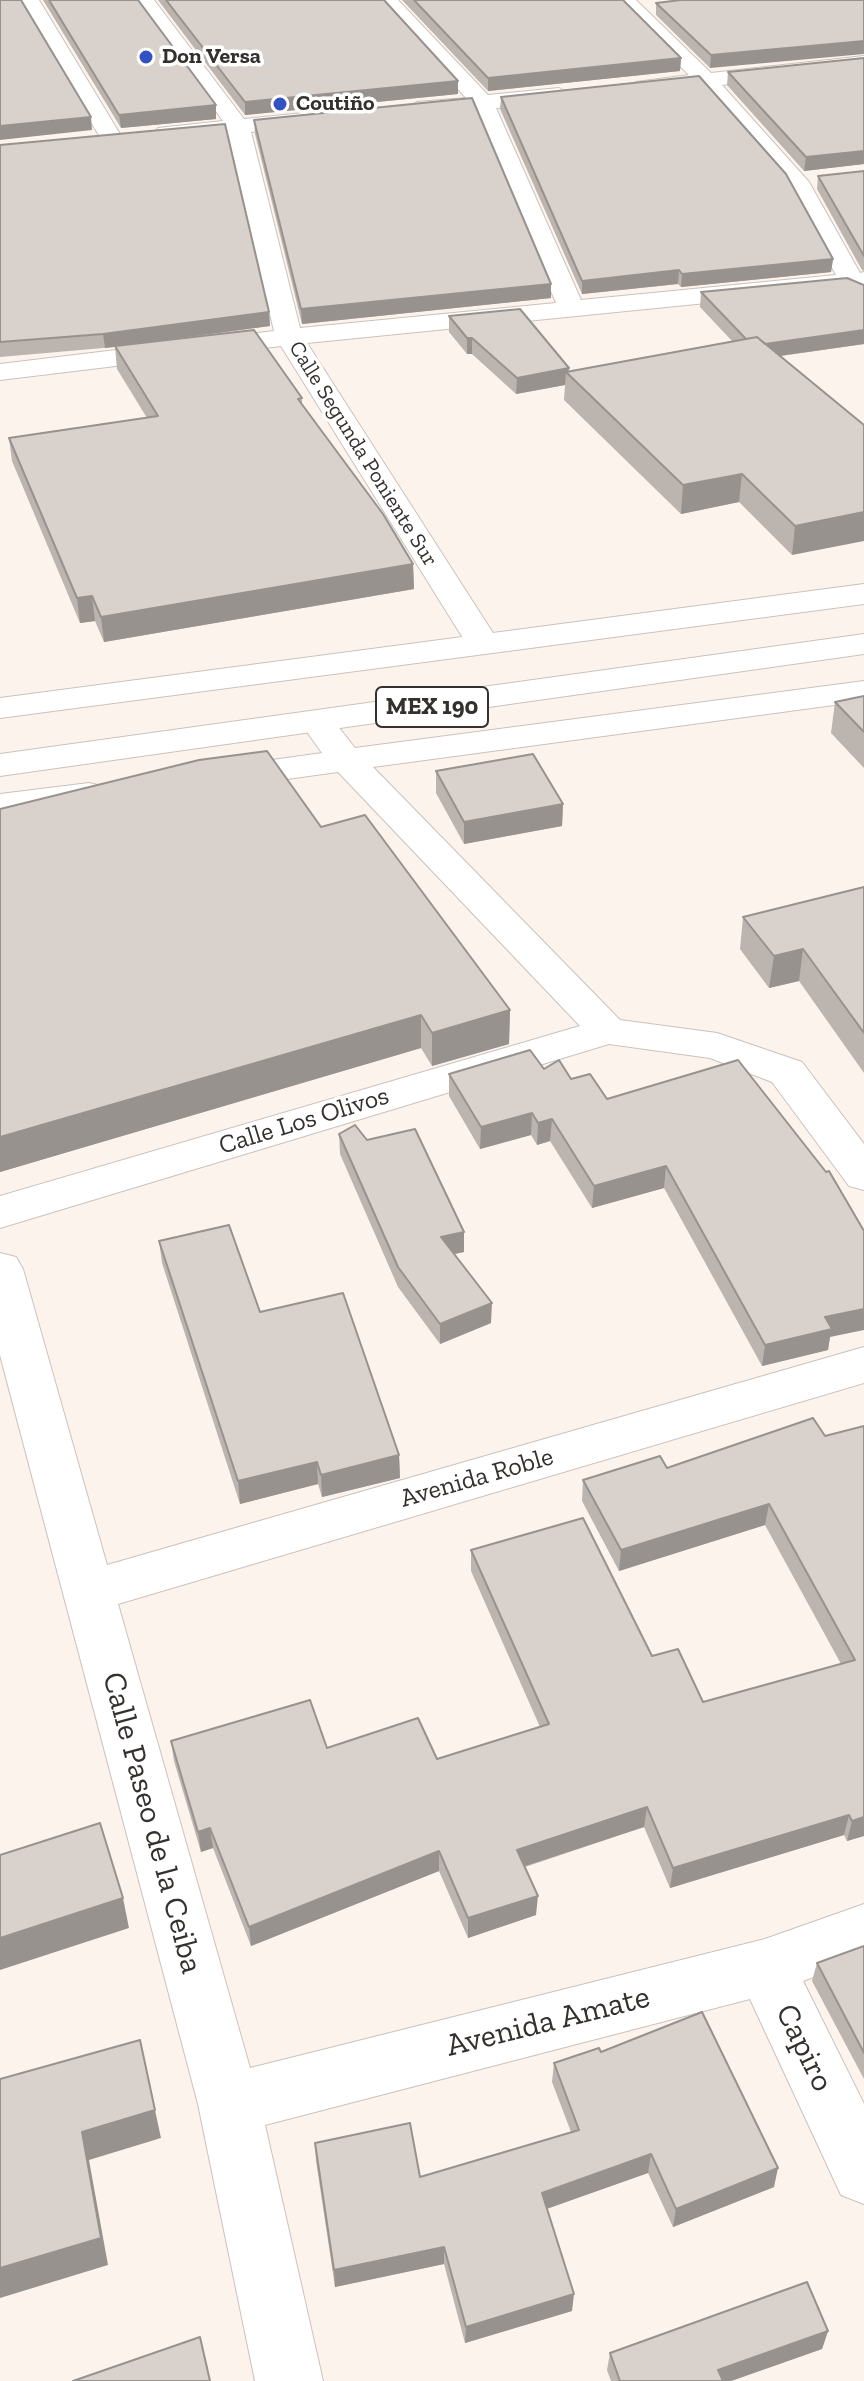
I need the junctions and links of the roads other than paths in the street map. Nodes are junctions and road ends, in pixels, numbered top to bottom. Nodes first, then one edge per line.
1 (29, 0) edge
2 (144, 0) edge
3 (387, 0) edge
4 (629, 5) edge
5 (663, 6) edge
6 (861, 67) edge
7 (706, 80) junction
8 (617, 90) edge
9 (587, 93) edge
10 (483, 103) junction
11 (391, 112) edge
12 (330, 117) edge
13 (238, 126) junction
14 (128, 137) junction
15 (84, 142) edge
16 (824, 179) edge
17 (797, 182) junction
18 (860, 284) edge
19 (572, 310) junction
20 (289, 337) junction
21 (0, 372) edge
22 (864, 594) edge
23 (483, 644) junction
24 (864, 644) edge
25 (864, 691) edge
26 (0, 708) edge
27 (317, 722) junction
28 (346, 760) junction
29 (0, 765) edge
30 (189, 781) edge
31 (126, 789) edge
32 (0, 805) edge
33 (608, 1031) junction
34 (864, 1175) edge
35 (0, 1212) edge
36 (0, 1269) edge
37 (864, 1365) edge
38 (89, 1591) junction
39 (864, 1931) edge
40 (765, 1967) junction
41 (229, 2104) junction
42 (864, 2172) edge
43 (289, 2381) edge

1 - 14 street
2 - 13 street, Calle Segunda Poniente Sur
3 - 10 street
4 - 5 street
4 - 7 street
6 - 7 street
7 - 8 street
7 - 17 street
9 - 10 street
10 - 11 street
10 - 19 street
12 - 13 street
13 - 14 street
13 - 20 street, Calle Segunda Poniente Sur
14 - 15 street
16 - 17 street
17 - 18 street
18 - 19 street
19 - 20 street
20 - 21 street
20 - 23 street, Calle Segunda Poniente Sur
22 - 23 street, MEX 190
23 - 26 street, MEX 190
24 - 27 street, MEX 190
25 - 28 street
27 - 28 street
27 - 29 street, MEX 190
28 - 30 street
28 - 33 street
31 - 32 street
33 - 34 street
33 - 35 street, Calle Los Olivos
36 - 38 street, Calle Paseo de la Ceiba
37 - 38 street, Avenida Roble
38 - 41 street, Calle Paseo de la Ceiba
39 - 40 street, Avenida Amate
40 - 41 street, Avenida Amate
40 - 42 street, Capiro
41 - 43 street, Calle Paseo de la Ceiba

